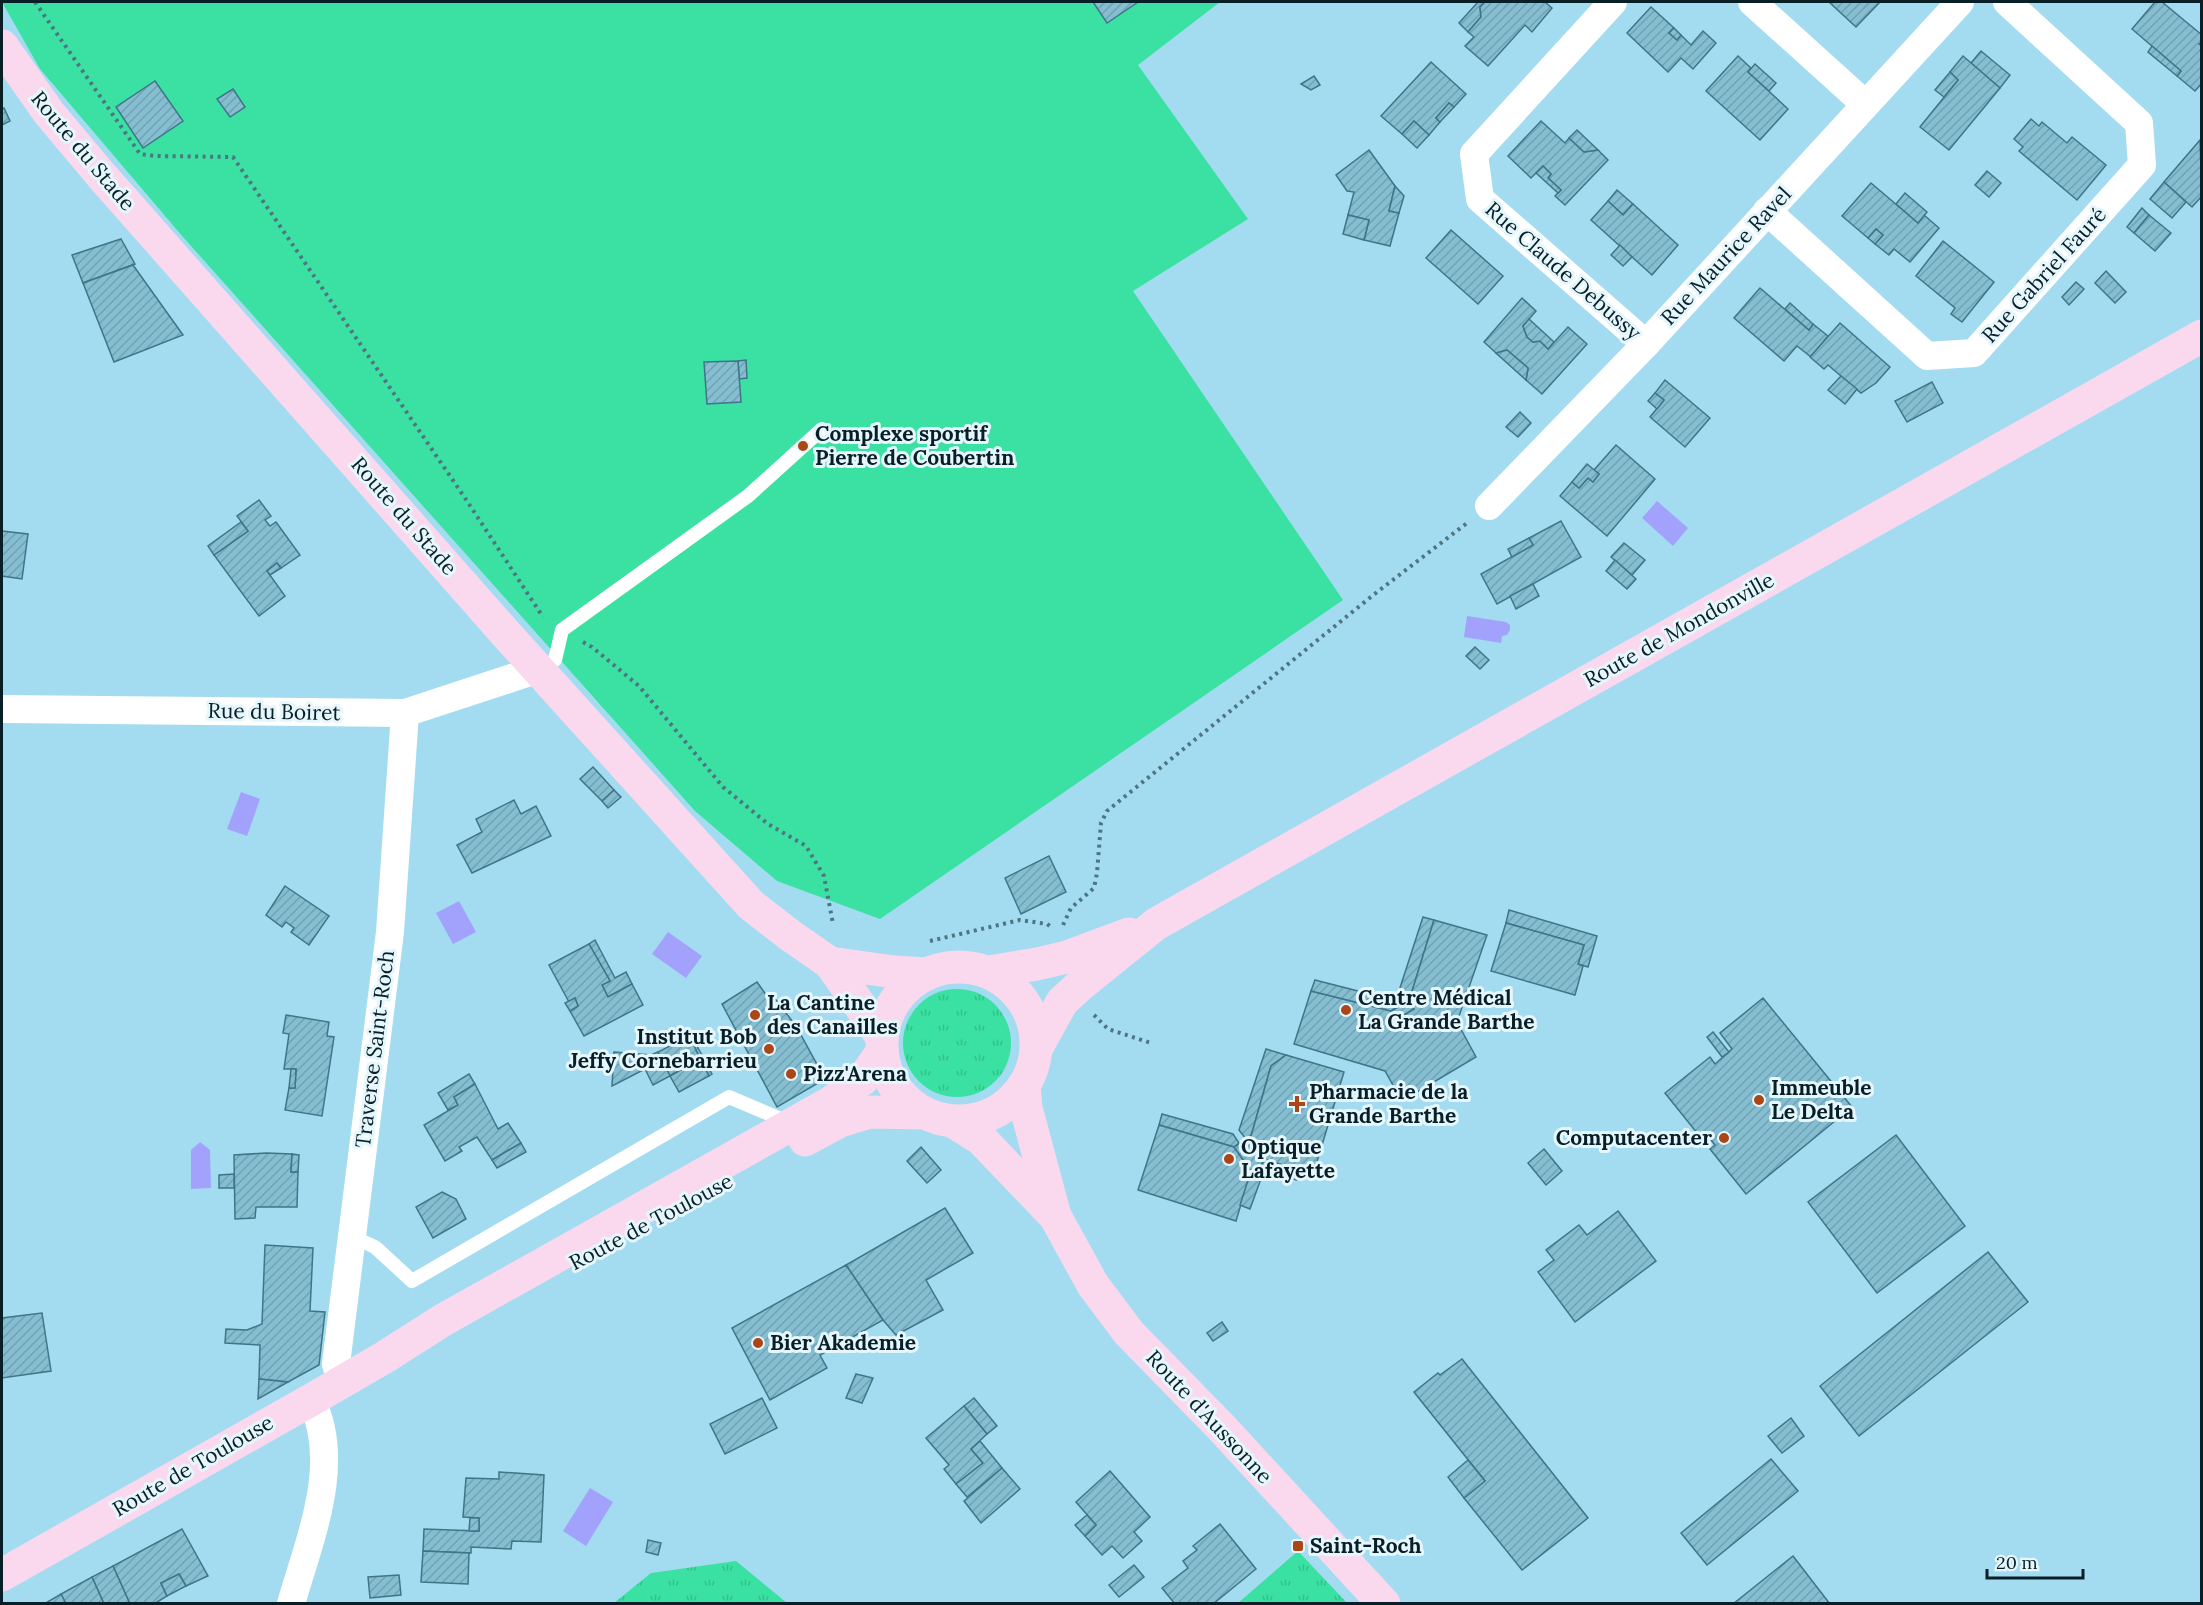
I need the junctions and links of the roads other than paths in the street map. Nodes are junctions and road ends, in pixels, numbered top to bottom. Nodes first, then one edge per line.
1 (1612, 2) edge
2 (1752, 2) edge
3 (1960, 2) edge
4 (2007, 2) edge
5 (2, 46) edge
6 (1865, 104) junction
7 (1767, 212) junction
8 (2202, 336) edge
9 (1646, 344) junction
10 (822, 429) dead end
11 (1489, 506) road end
12 (539, 669) junction
13 (2, 709) edge
14 (405, 713) junction
15 (1156, 924) junction
16 (925, 958) junction
17 (830, 963) junction
18 (989, 972) junction
19 (882, 1045) junction
20 (1037, 1047) junction
21 (1024, 1086) junction
22 (939, 1118) junction
23 (790, 1123) junction
24 (1055, 1216) junction
25 (351, 1236) junction
26 (385, 1357) junction
27 (340, 1382) junction
28 (310, 1400) junction
29 (2, 1575) edge
30 (291, 1604) edge
31 (1384, 1604) edge

1 - 9 street, Rue Claude Debussy
2 - 6 street
3 - 6 street, Rue Maurice Ravel
4 - 7 street, Rue Gabriel Fauré
5 - 12 main road, Route du Stade
6 - 7 street, Rue Maurice Ravel
7 - 9 street, Rue Maurice Ravel
8 - 15 main road, Route de Mondonville
9 - 11 street, Rue Maurice Ravel
10 - 12 lane
12 - 14 street, Rue du Boiret
12 - 17 main road, Route du Stade
13 - 14 street, Rue du Boiret
14 - 25 street, Traverse Saint-Roch
15 - 18 main road, Route de Mondonville
15 - 20 main road, Route de Mondonville
16 - 17 main road, Route du Stade
16 - 18 main road
16 - 19 main road
17 - 19 main road, Route du Stade
18 - 20 main road
19 - 22 main road
19 - 23 main road, Route de Toulouse
20 - 21 main road
21 - 22 main road
21 - 24 main road, Route d'Aussonne
22 - 24 main road, Route d'Aussonne
22 - 26 main road, Route de Toulouse
23 - 25 lane
23 - 26 main road, Route de Toulouse
24 - 31 main road, Route d'Aussonne
25 - 27 street, Traverse Saint-Roch
26 - 27 main road, Route de Toulouse
27 - 28 main road, Route de Toulouse
28 - 29 main road, Route de Toulouse
28 - 30 street

